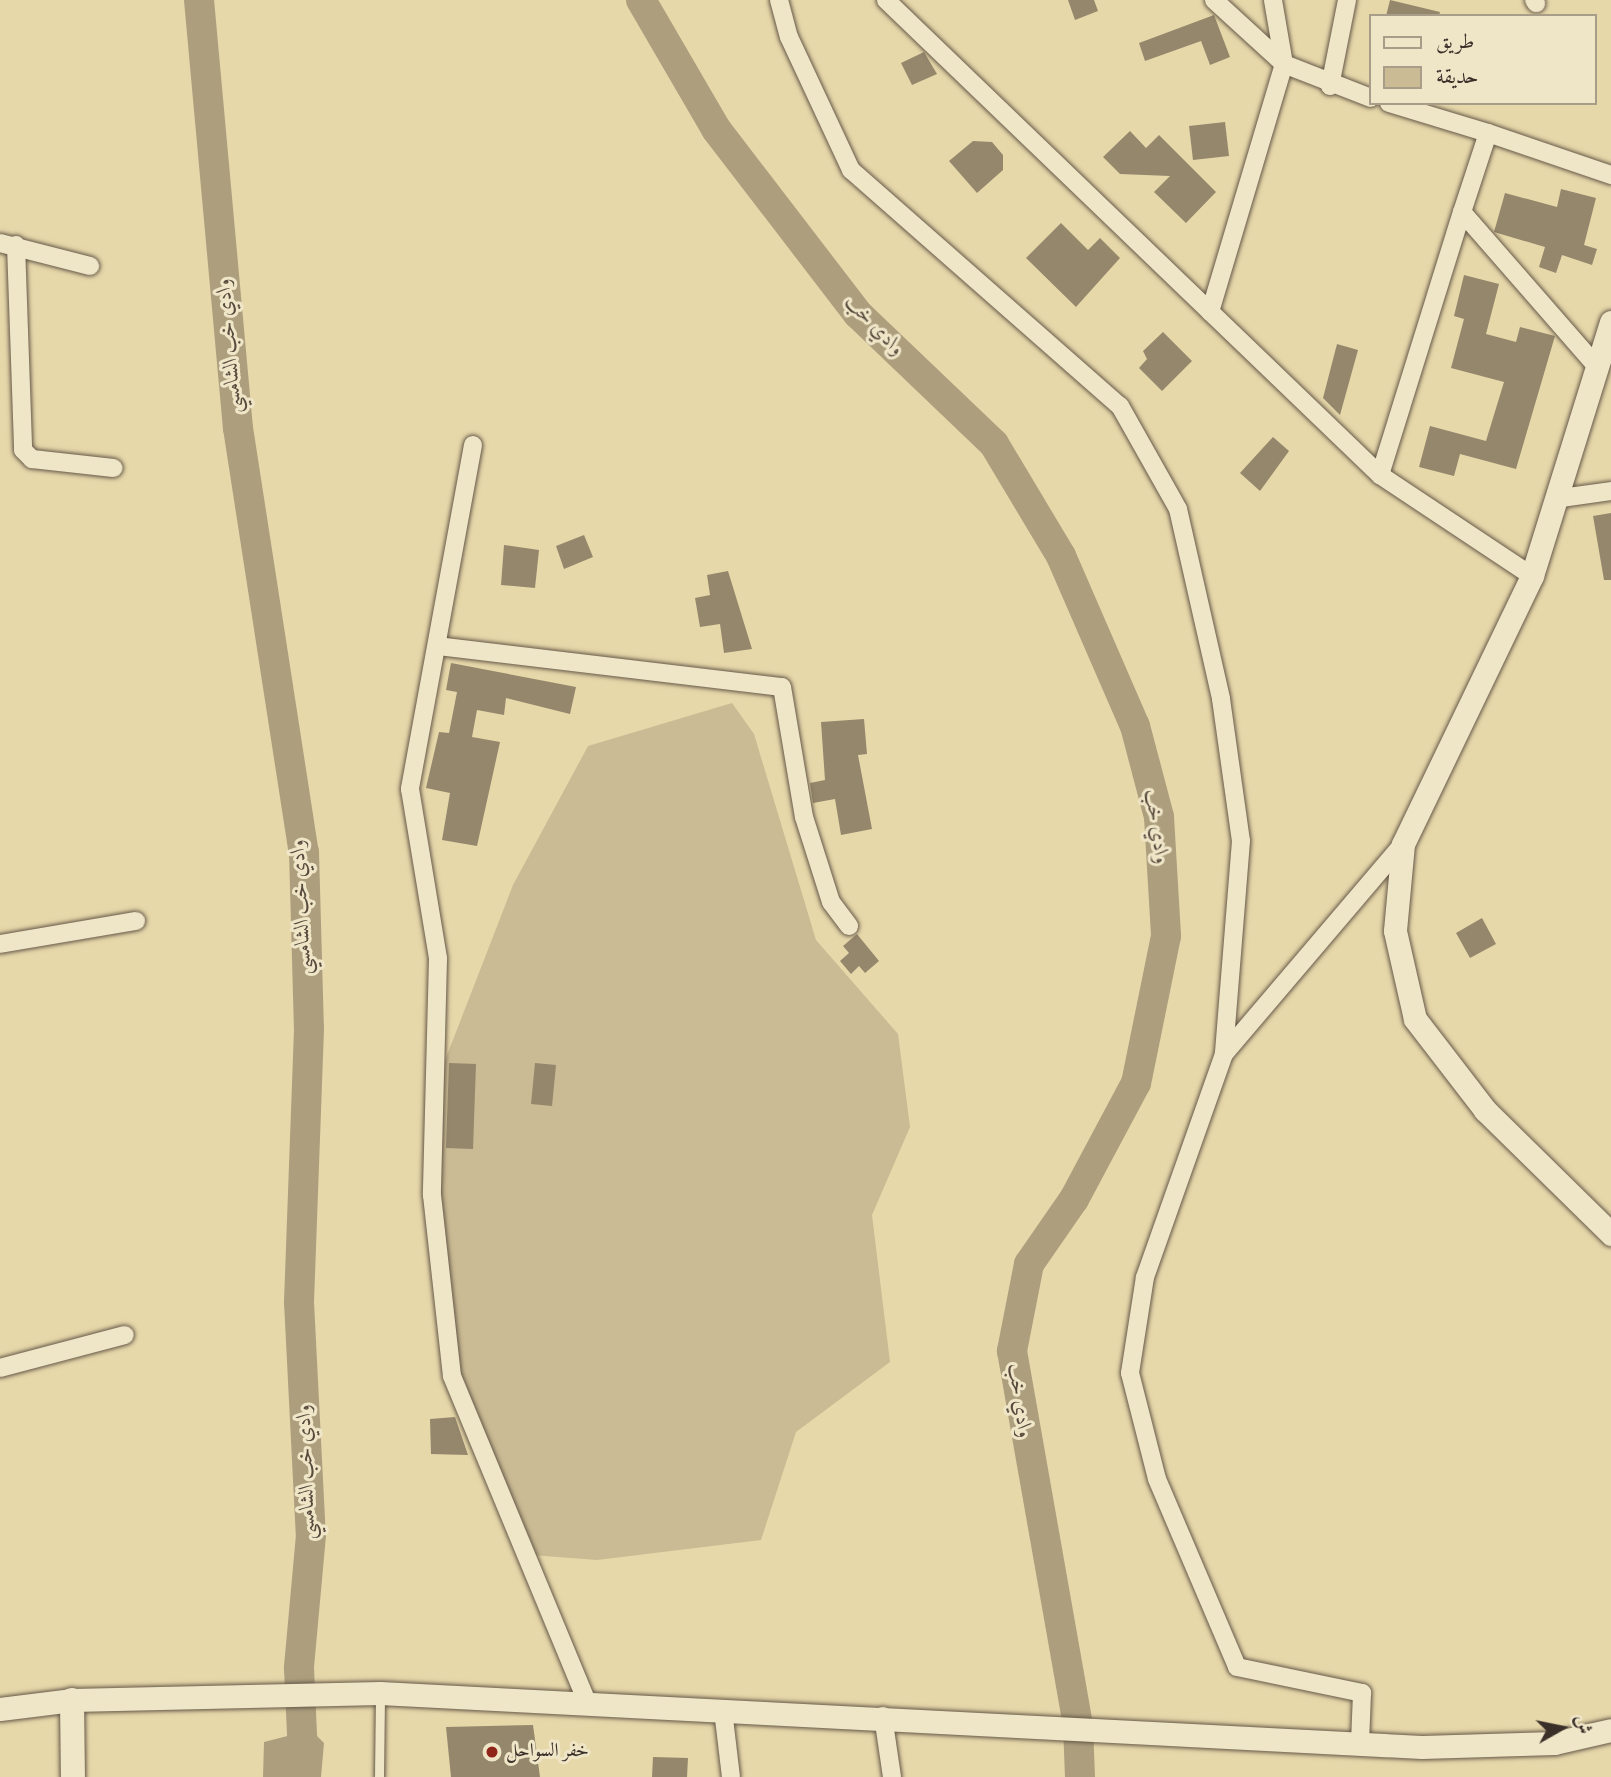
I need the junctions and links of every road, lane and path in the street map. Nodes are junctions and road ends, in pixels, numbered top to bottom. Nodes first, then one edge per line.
1 (779, 0) edge
2 (886, 0) edge
3 (1214, 0) edge
4 (1273, 0) edge
5 (1347, 0) edge
6 (1284, 64) junction
7 (1330, 86) junction
8 (1370, 98) edge
9 (1396, 105) edge
10 (1488, 133) junction
11 (1611, 175) edge
12 (1462, 212) junction
13 (8, 244) edge
14 (90, 266) dead end
15 (1210, 312) junction
16 (1611, 322) edge
17 (1597, 367) junction
18 (473, 445) dead end
19 (114, 468) dead end
20 (1380, 475) junction
21 (1611, 491) edge
22 (1561, 499) junction
23 (1532, 576) junction
24 (437, 646) junction
25 (1402, 844) junction
26 (136, 922) dead end
27 (849, 926) dead end
28 (0, 944) edge
29 (1224, 1054) junction
30 (1611, 1234) edge
31 (125, 1335) dead end
32 (0, 1368) edge
33 (380, 1693) junction
34 (72, 1700) junction
35 (587, 1702) junction
36 (0, 1709) edge
37 (723, 1710) junction
38 (883, 1716) junction
39 (1611, 1730) edge
40 (1360, 1743) junction
41 (73, 1777) edge
42 (379, 1777) edge
43 (731, 1777) edge
44 (892, 1777) edge

1 - 29 street
2 - 15 street
3 - 6 street
4 - 6 street
5 - 7 street
6 - 7 street
6 - 15 street
7 - 8 street
9 - 10 street
10 - 11 street
10 - 12 street
12 - 17 street
12 - 20 street
13 - 14 street
13 - 19 street
15 - 20 street
16 - 17 street
17 - 22 street
18 - 24 street
20 - 23 street
21 - 22 street
22 - 23 street
23 - 25 street
24 - 27 street
24 - 35 street
25 - 29 street
25 - 30 street
26 - 28 street
29 - 40 street
31 - 32 street
33 - 34 street
33 - 35 street
33 - 42 lane
34 - 36 street
34 - 41 main road
35 - 37 street
37 - 38 street
37 - 43 street
38 - 40 street
38 - 44 street
39 - 40 street

